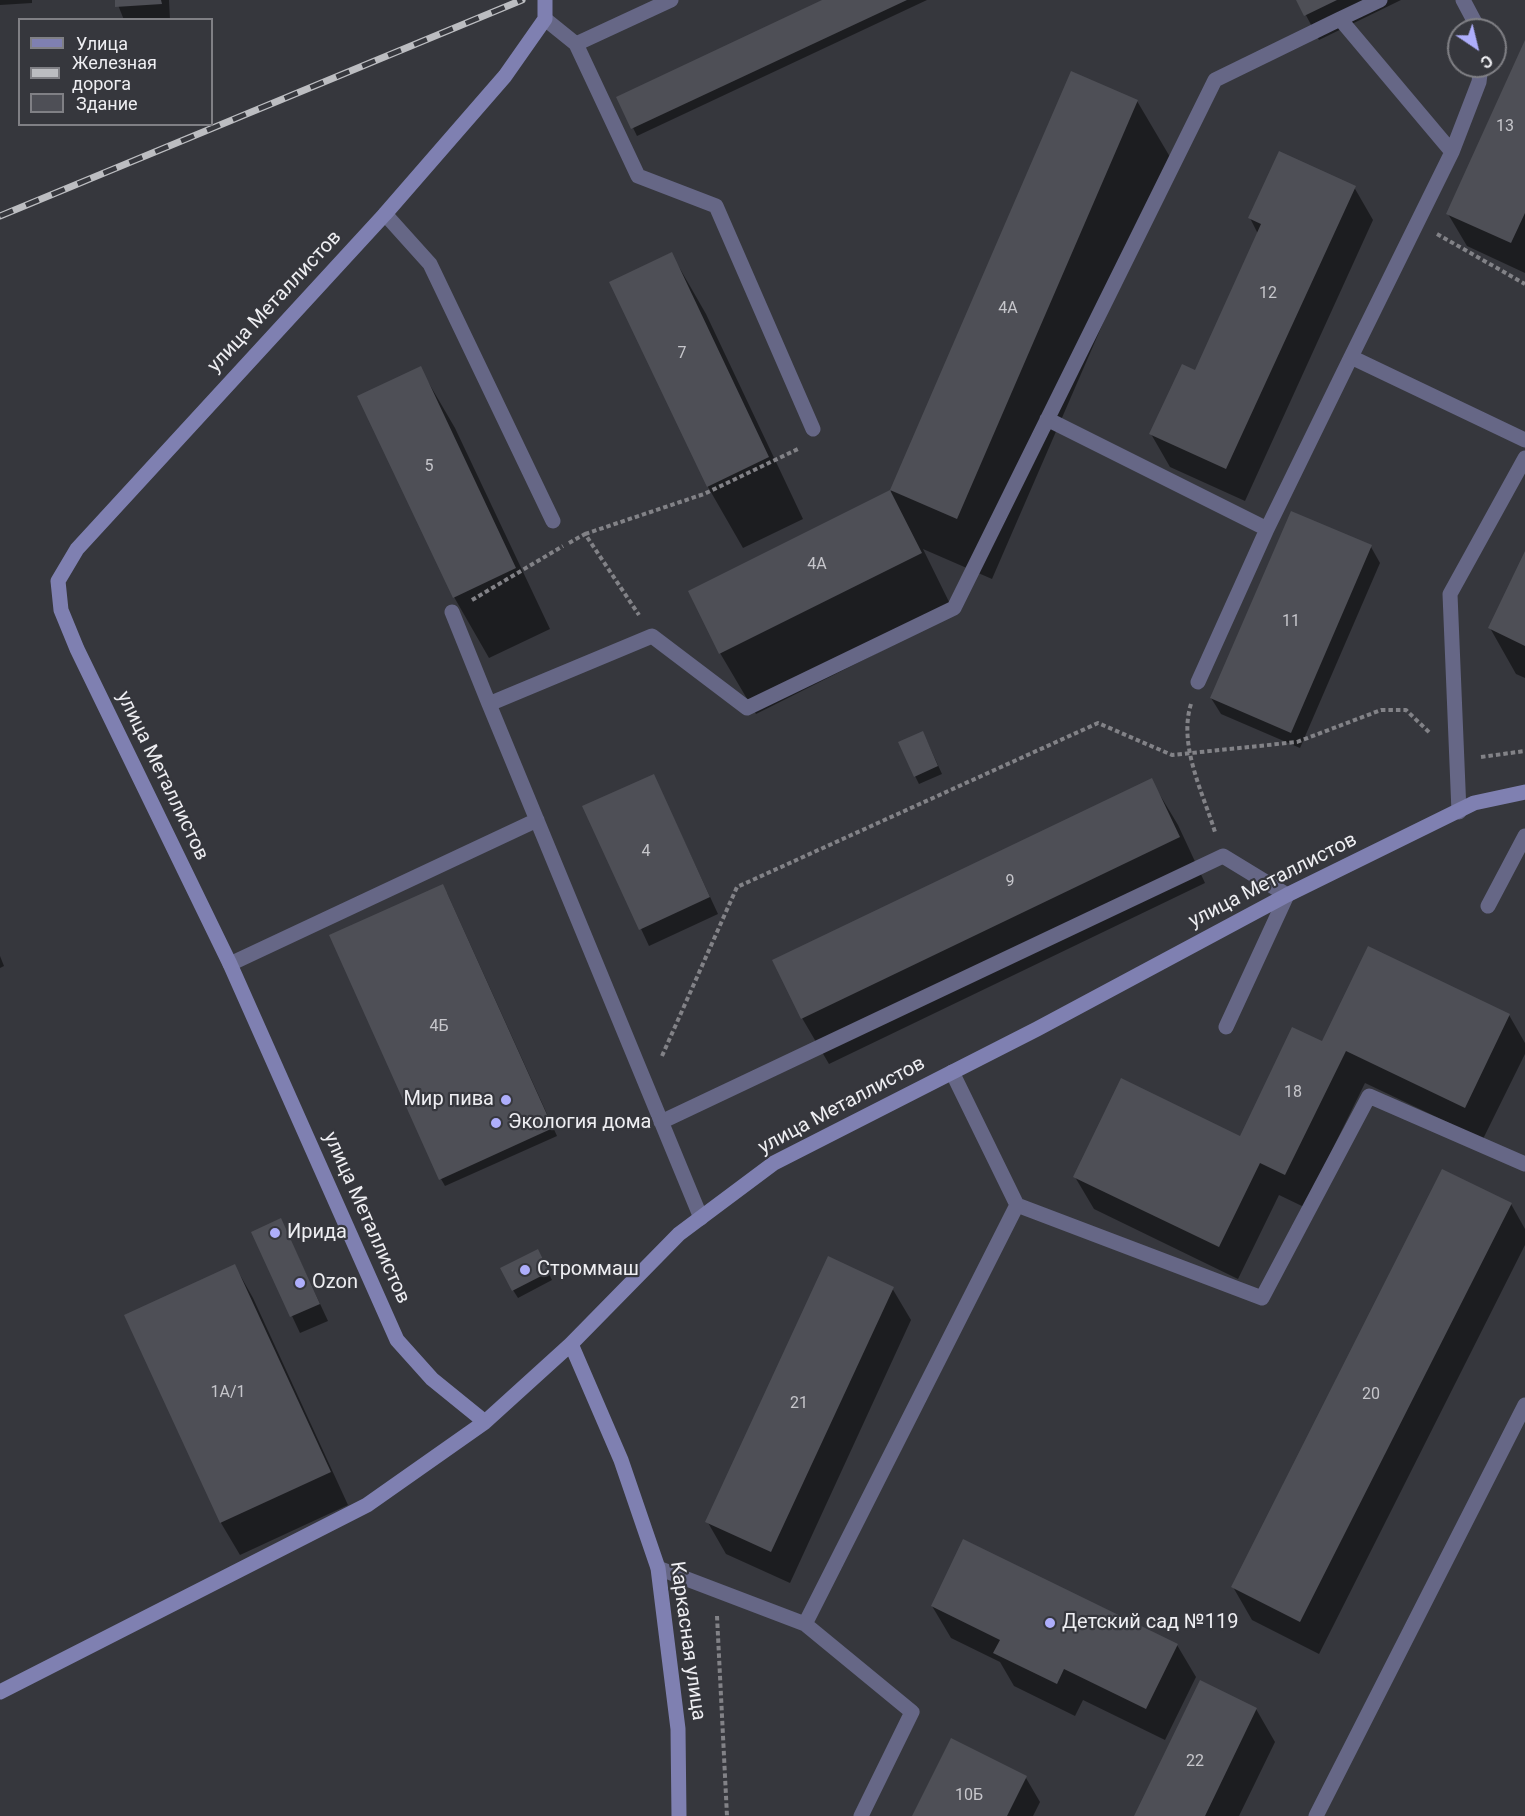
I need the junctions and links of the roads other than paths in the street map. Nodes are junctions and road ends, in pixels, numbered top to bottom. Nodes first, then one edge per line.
1 (545, 0) edge
2 (671, 0) edge
3 (1380, 0) edge
4 (1463, 0) edge
5 (1473, 18) edge
6 (545, 19) junction
7 (1340, 19) junction
8 (576, 44) junction
9 (1480, 78) edge
10 (1452, 152) junction
11 (385, 214) junction
12 (1351, 357) junction
13 (1047, 419) junction
14 (813, 429) road end
15 (1525, 440) edge
16 (1525, 458) edge
17 (553, 521) road end
18 (1267, 529) junction
19 (452, 612) road end
20 (1198, 682) road end
21 (489, 704) junction
22 (1525, 792) edge
23 (1459, 812) junction
24 (537, 820) junction
25 (1525, 836) edge
26 (1287, 895) junction
27 (1488, 906) dead end
28 (230, 964) junction
29 (1226, 1027) dead end
30 (952, 1072) junction
31 (661, 1122) junction
32 (1525, 1164) edge
33 (1017, 1205) junction
34 (701, 1218) junction
35 (571, 1344) junction
36 (1525, 1405) edge
37 (485, 1422) junction
38 (658, 1568) junction
39 (806, 1624) junction
40 (0, 1692) edge
41 (679, 1816) edge
42 (861, 1816) edge
43 (1316, 1816) edge

1 - 6 main road
2 - 8 lane
3 - 7 lane
4 - 5 lane
6 - 8 lane
6 - 11 main road, улица Металлистов
7 - 10 lane
7 - 13 lane
8 - 14 lane
9 - 10 lane
10 - 12 lane
11 - 17 lane
11 - 28 main road, улица Металлистов
12 - 15 lane
12 - 18 lane
13 - 18 lane
13 - 21 lane
16 - 23 lane
18 - 20 lane
19 - 21 lane
21 - 24 lane
22 - 23 main road, улица Металлистов
23 - 26 main road, улица Металлистов
24 - 28 lane
24 - 31 lane
25 - 27 lane
26 - 29 lane
26 - 30 main road, улица Металлистов
26 - 31 lane
28 - 37 main road, улица Металлистов
30 - 33 lane
30 - 34 main road, улица Металлистов
31 - 34 lane
32 - 33 lane
33 - 39 lane
34 - 35 main road, улица Металлистов
35 - 37 main road, улица Металлистов
35 - 38 main road, Каркасная улица
36 - 43 lane
37 - 40 main road
38 - 39 lane
38 - 41 main road, Каркасная улица
39 - 42 lane

